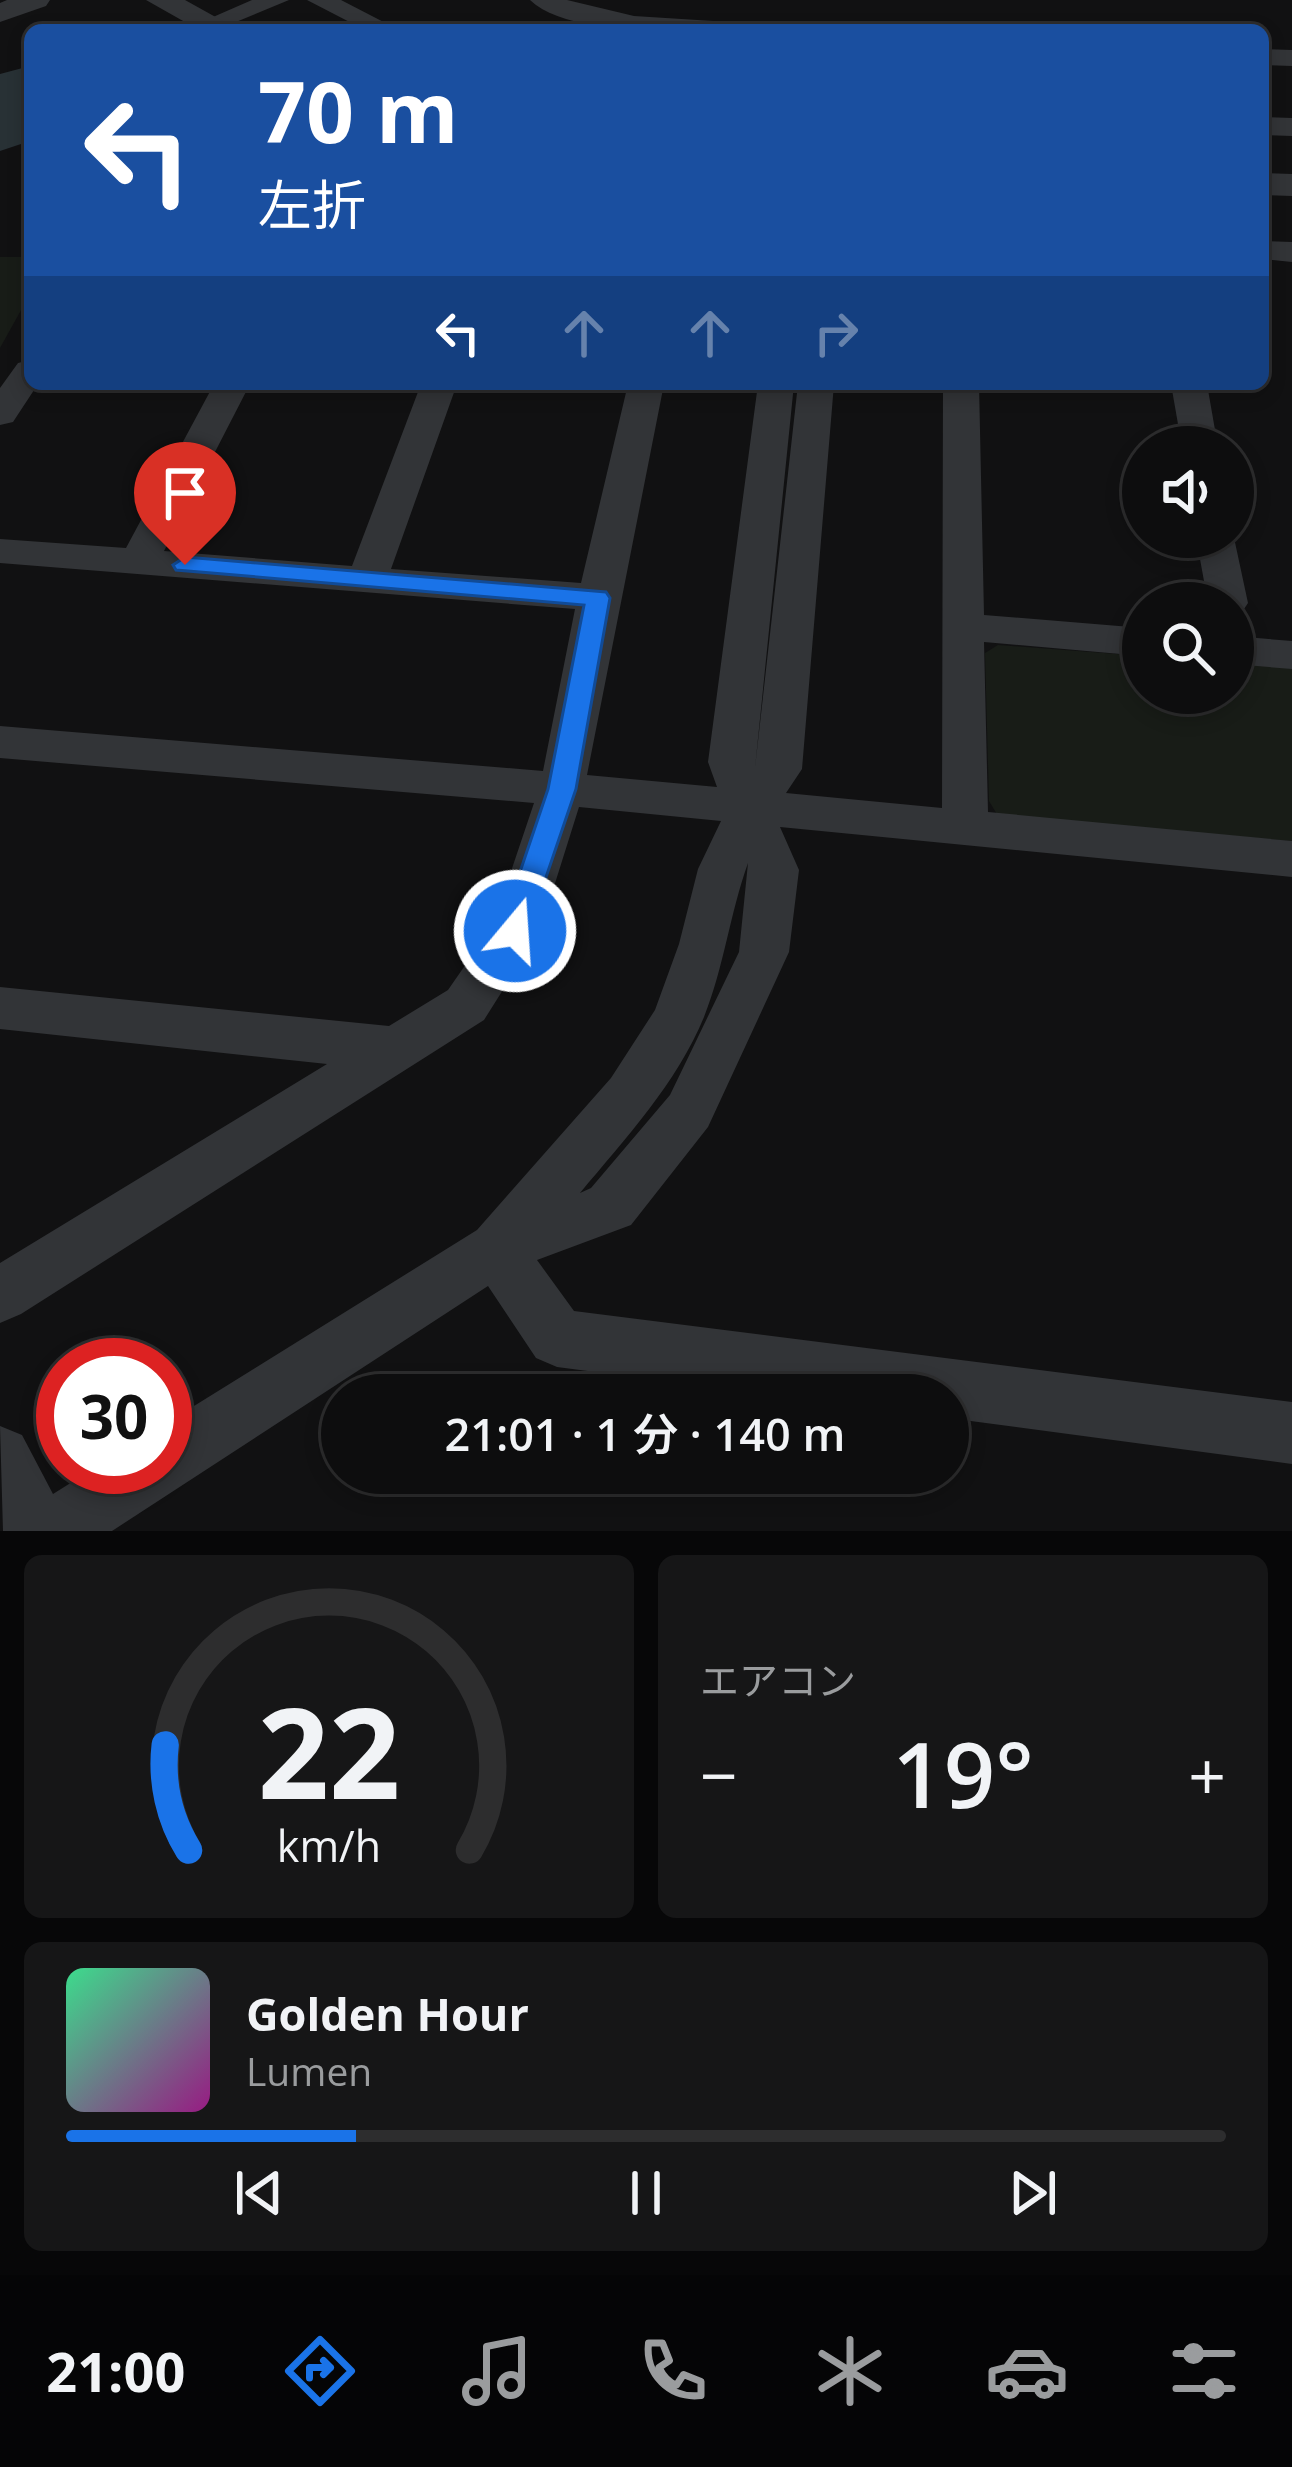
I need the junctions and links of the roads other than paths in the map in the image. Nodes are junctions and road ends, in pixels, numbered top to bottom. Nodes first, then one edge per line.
1 (35, 0) edge
2 (160, 0) edge
3 (276, 0) edge
4 (320, 0) edge
5 (543, 0) edge
6 (0, 13) edge
7 (211, 24) edge
8 (224, 24) edge
9 (373, 24) edge
10 (629, 24) edge
11 (24, 379) edge
12 (229, 390) edge
13 (437, 390) edge
14 (645, 390) edge
15 (775, 390) edge
16 (815, 390) edge
17 (961, 390) edge
18 (1190, 390) edge
19 (0, 414) edge
20 (1196, 426) edge
21 (0, 551) edge
22 (139, 561) junction
23 (367, 580) junction
24 (598, 598) junction
25 (966, 627) junction
26 (1122, 640) edge
27 (1254, 648) edge
28 (1292, 655) edge
29 (0, 742) edge
30 (562, 789) junction
31 (749, 810) junction
32 (965, 831) junction
33 (1292, 860) edge
34 (0, 1008) edge
35 (398, 1049) junction
36 (496, 1249) junction
37 (0, 1295) edge
38 (1292, 1433) edge
39 (192, 1443) edge
40 (0, 1457) edge
41 (111, 1494) edge
42 (37, 1531) edge
43 (53, 1531) edge

1 - 6 street
2 - 7 street
3 - 8 street
4 - 9 street
5 - 10 street
11 - 19 street
12 - 22 street
13 - 23 street
14 - 24 street
15 - 31 street
16 - 31 street
17 - 25 street
18 - 20 street
21 - 22 street
22 - 23 street
23 - 24 street
24 - 30 street
25 - 26 street
25 - 32 street
27 - 28 street
29 - 30 street
30 - 31 street
30 - 35 street
31 - 32 street
31 - 36 street
32 - 33 street
34 - 35 street
35 - 37 street
36 - 38 street
36 - 39 street
40 - 42 street
41 - 43 street

